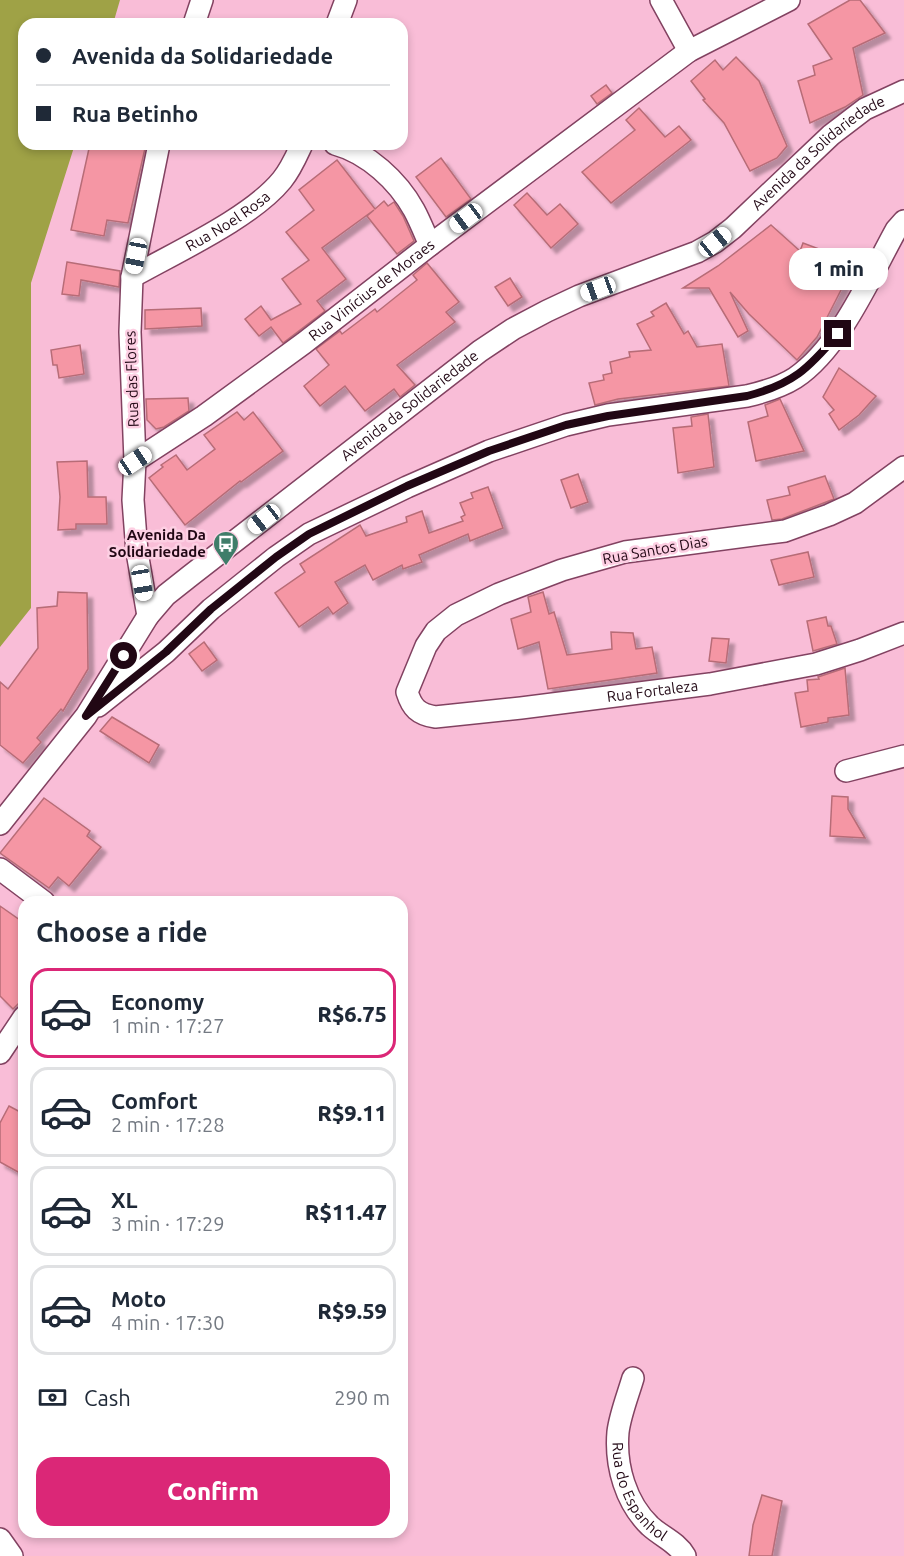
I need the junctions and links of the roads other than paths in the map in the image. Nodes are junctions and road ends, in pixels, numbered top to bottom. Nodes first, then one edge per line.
1 (202, 0) edge
2 (346, 0) edge
3 (661, 0) edge
4 (789, 0) edge
5 (196, 18) edge
6 (339, 18) edge
7 (689, 51) junction
8 (904, 91) edge
9 (158, 150) edge
10 (299, 150) edge
11 (353, 150) edge
12 (904, 221) edge
13 (430, 245) junction
14 (132, 277) junction
15 (135, 461) junction
16 (904, 467) edge
17 (148, 616) junction
18 (904, 633) edge
19 (407, 692) joint
20 (86, 716) junction
21 (904, 756) edge
22 (846, 771) dead end
23 (0, 824) edge
24 (0, 868) edge
25 (36, 896) edge
26 (18, 1026) edge
27 (0, 1053) edge
28 (633, 1378) dead end
29 (0, 1539) edge
30 (12, 1556) edge
31 (685, 1556) edge

1 - 5 street
2 - 6 street
3 - 7 street
4 - 7 street, Rua Vinícius de Moraes
7 - 13 street, Rua Vinícius de Moraes
8 - 17 street, Avenida da Solidariedade
9 - 14 street, Rua das Flores
10 - 14 street, Rua Noel Rosa
11 - 13 street
12 - 20 street
13 - 15 street, Rua Vinícius de Moraes
14 - 15 street, Rua das Flores
15 - 17 street, Rua das Flores
16 - 19 street, Rua Santos Dias
17 - 20 street, Avenida da Solidariedade
18 - 19 street, Rua Fortaleza
20 - 23 street, Avenida da Solidariedade
21 - 22 street
24 - 25 street
26 - 27 street
28 - 31 street, Rua do Espanhol
29 - 30 street

